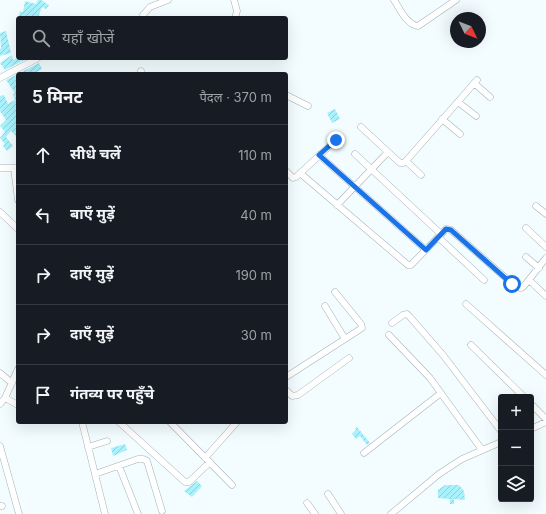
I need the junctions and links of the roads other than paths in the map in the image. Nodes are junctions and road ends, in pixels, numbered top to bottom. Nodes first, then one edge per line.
1 (168, 0) edge
2 (234, 0) edge
3 (394, 0) edge
4 (456, 0) edge
5 (143, 16) edge
6 (236, 16) edge
7 (34, 60) edge
8 (14, 70) junction
9 (16, 74) edge
10 (0, 78) edge
11 (288, 96) edge
12 (490, 97) dead end
13 (458, 102) junction
14 (308, 106) dead end
15 (476, 116) dead end
16 (442, 120) junction
17 (361, 126) dead end
18 (460, 134) dead end
19 (336, 140) dead end
20 (388, 152) junction
21 (356, 154) dead end
22 (319, 155) junction
23 (406, 161) junction
24 (0, 168) edge
25 (16, 168) edge
26 (372, 169) junction
27 (300, 172) junction
28 (288, 173) edge
29 (421, 175) dead end
30 (355, 187) junction
31 (337, 204) junction
32 (536, 206) dead end
33 (0, 212) edge
34 (546, 214) edge
35 (16, 227) edge
36 (526, 228) dead end
37 (439, 235) junction
38 (546, 247) edge
39 (426, 250) junction
40 (526, 257) dead end
41 (545, 262) edge
42 (538, 268) junction
43 (484, 280) dead end
44 (529, 280) junction
45 (336, 292) dead end
46 (546, 296) edge
47 (466, 304) dead end
48 (325, 306) dead end
49 (392, 323) dead end
50 (389, 335) dead end
51 (345, 339) junction
52 (471, 345) dead end
53 (349, 358) dead end
54 (0, 373) edge
55 (16, 374) edge
56 (546, 375) edge
57 (288, 376) edge
58 (12, 383) junction
59 (288, 392) edge
60 (441, 393) junction
61 (521, 394) edge
62 (5, 398) junction
63 (0, 404) edge
64 (16, 404) edge
65 (534, 407) edge
66 (546, 421) edge
67 (82, 424) edge
68 (121, 424) edge
69 (172, 424) edge
70 (235, 424) edge
71 (498, 426) edge
72 (534, 427) edge
73 (107, 441) dead end
74 (498, 443) edge
75 (0, 446) edge
76 (88, 447) junction
77 (482, 450) junction
78 (364, 454) dead end
79 (208, 460) junction
80 (119, 466) junction
81 (95, 474) junction
82 (232, 485) dead end
83 (328, 494) dead end
84 (307, 503) dead end
85 (162, 511) dead end
86 (19, 514) edge
87 (105, 514) edge
88 (138, 514) edge
89 (315, 514) edge
90 (340, 514) edge
91 (391, 514) edge

1 - 5 street
2 - 6 street
3 - 4 street
7 - 8 street
8 - 9 street
8 - 10 street
11 - 14 street
12 - 13 street
13 - 15 street
13 - 16 street
16 - 18 street
16 - 23 street
17 - 20 street
19 - 22 street
20 - 23 street
20 - 26 street
21 - 26 street
22 - 27 street
22 - 30 street
23 - 29 street
24 - 25 street
26 - 30 street
26 - 37 street
27 - 28 street
27 - 31 street
30 - 31 street
30 - 39 street
31 - 39 street
32 - 34 street
33 - 35 street
36 - 38 street
37 - 39 street
37 - 43 street
37 - 44 street
40 - 42 street
41 - 42 street
42 - 44 street
44 - 46 street
45 - 51 street
47 - 56 street
48 - 51 street
49 - 71 street
50 - 60 street
51 - 57 street
52 - 61 street
53 - 59 street
54 - 58 street
55 - 58 street
58 - 62 street
60 - 77 street
60 - 78 street
62 - 63 street
62 - 64 street
65 - 66 street
66 - 72 street
67 - 76 street
68 - 79 street
69 - 79 street
70 - 79 street
73 - 76 street
74 - 77 street
75 - 86 street
76 - 81 street
77 - 91 street
79 - 82 street
80 - 81 street
80 - 85 street
80 - 88 street
81 - 87 street
83 - 90 street
84 - 89 street

